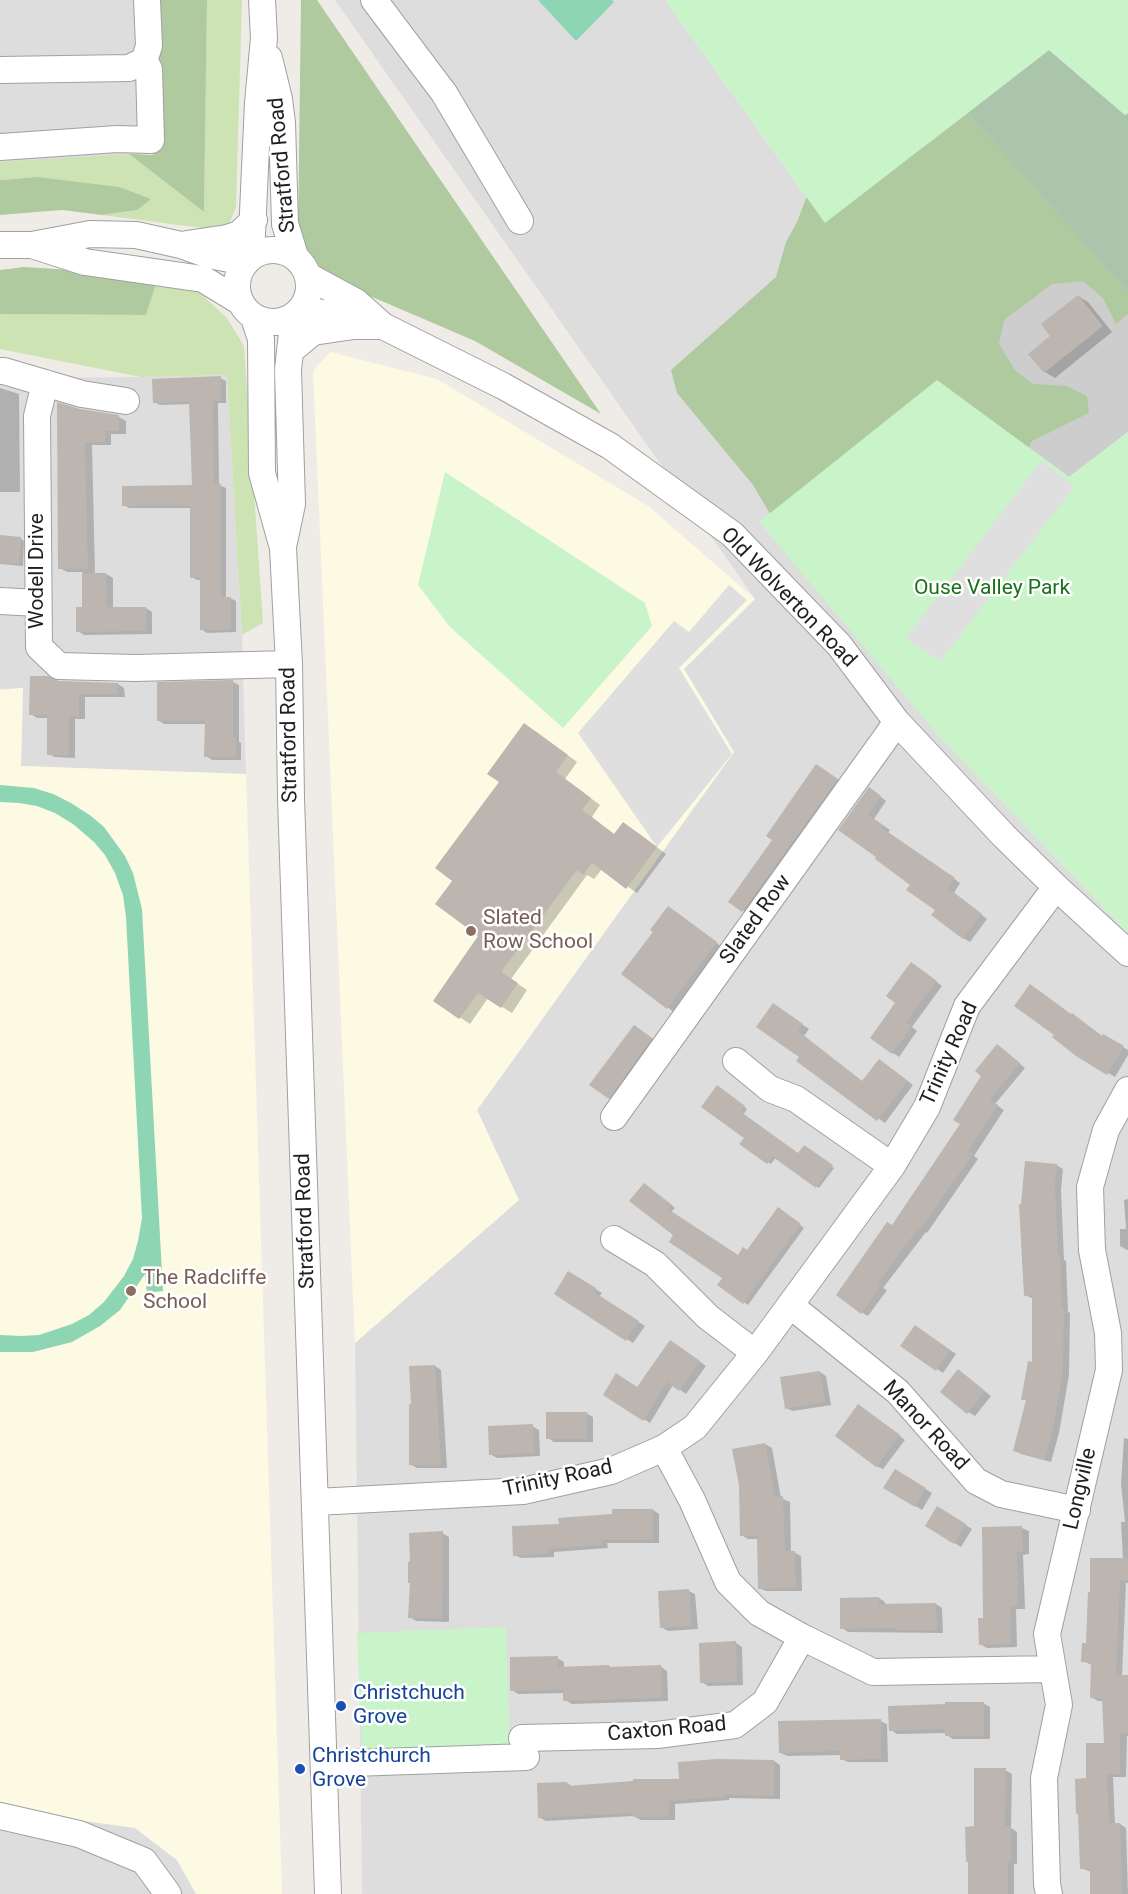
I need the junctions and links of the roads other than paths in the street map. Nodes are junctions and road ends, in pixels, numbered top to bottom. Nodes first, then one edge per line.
1 (147, 0) edge
2 (262, 0) edge
3 (374, 0) edge
4 (264, 38) junction
5 (144, 61) junction
6 (0, 70) edge
7 (0, 147) edge
8 (254, 220) junction
9 (520, 221) dead end
10 (0, 245) edge
11 (32, 245) junction
12 (180, 245) junction
13 (248, 259) junction
14 (301, 266) junction
15 (247, 309) junction
16 (298, 312) junction
17 (355, 326) junction
18 (383, 326) junction
19 (290, 351) junction
20 (0, 371) edge
21 (45, 383) junction
22 (126, 401) dead end
23 (283, 548) junction
24 (0, 601) edge
25 (38, 603) junction
26 (288, 664) junction
27 (897, 722) junction
28 (1056, 887) junction
29 (1128, 953) edge
30 (736, 1061) dead end
31 (1128, 1090) edge
32 (614, 1118) dead end
33 (892, 1166) junction
34 (614, 1239) dead end
35 (790, 1305) junction
36 (755, 1353) junction
37 (664, 1448) junction
38 (316, 1502) junction
39 (1077, 1510) junction
40 (802, 1637) junction
41 (1053, 1669) junction
42 (324, 1764) junction
43 (0, 1816) edge
44 (168, 1894) edge
45 (328, 1894) edge
46 (1050, 1894) edge

1 - 5 street
2 - 4 street, Stratford Road
3 - 9 street
4 - 8 street, Stratford Road
4 - 14 street, Stratford Road
5 - 6 street
5 - 7 street
8 - 12 street
8 - 13 street, Stratford Road
10 - 11 street
11 - 12 street
11 - 15 street
12 - 13 street
13 - 14 street
13 - 15 street
14 - 16 street
14 - 18 street, Old Wolverton Road
15 - 16 street
15 - 23 street, Stratford Road
16 - 17 street, Old Wolverton Road
16 - 19 street, Stratford Road
17 - 18 street, Old Wolverton Road
17 - 19 street
18 - 27 street, Old Wolverton Road
19 - 23 street, Stratford Road
20 - 21 street
21 - 22 street
21 - 25 street, Wodell Drive
23 - 26 street, Stratford Road
24 - 25 street
25 - 26 street, Wodell Drive
26 - 38 street, Stratford Road
27 - 28 street, Old Wolverton Road
27 - 32 street, Slated Row
28 - 29 street, Old Wolverton Road
28 - 33 street, Trinity Road
30 - 33 street
31 - 39 street, Longville
33 - 35 street, Trinity Road
34 - 36 street
35 - 36 street, Trinity Road
35 - 39 street, Manor Road
36 - 37 street, Trinity Road
37 - 38 street, Trinity Road
37 - 40 street
38 - 42 street, Stratford Road
39 - 41 street, Longville
40 - 41 street
40 - 42 street, Caxton Road
41 - 46 street, Longville
42 - 45 street, Stratford Road
43 - 44 street

